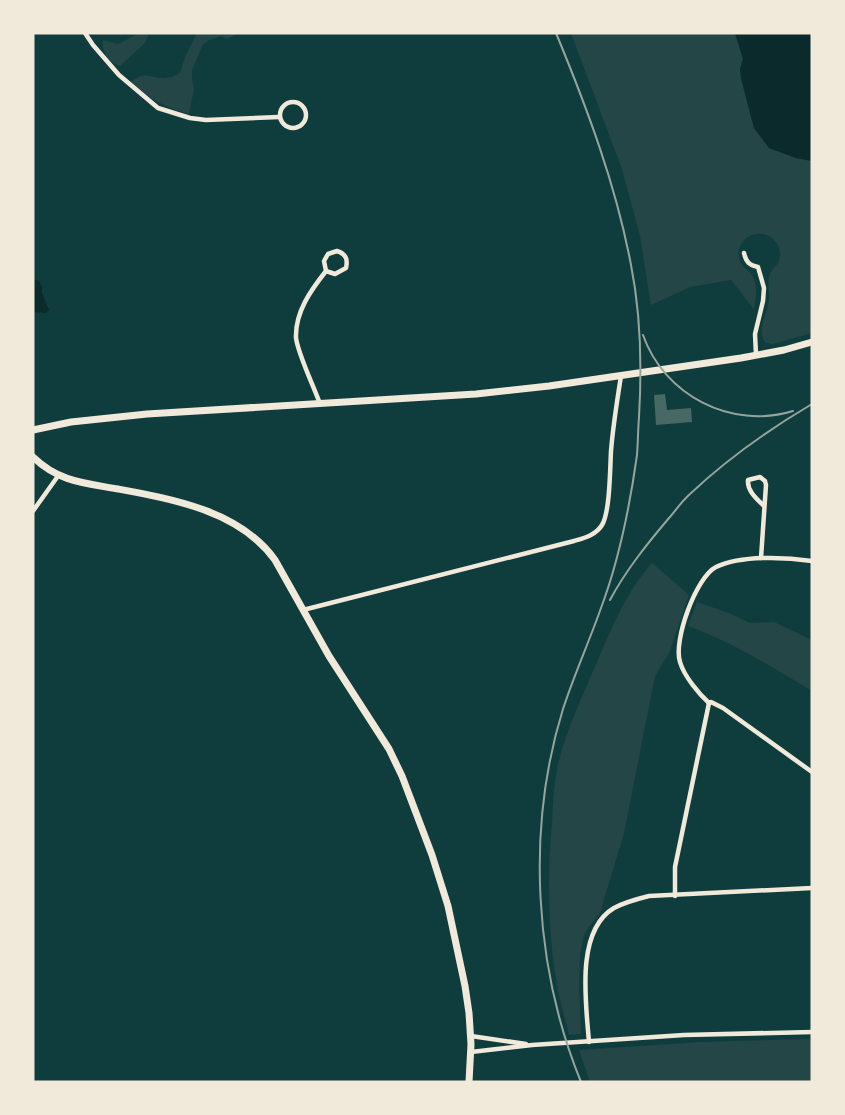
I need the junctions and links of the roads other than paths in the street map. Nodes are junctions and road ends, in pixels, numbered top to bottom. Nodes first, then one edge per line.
1 (86, 33) edge
2 (279, 117) junction
3 (744, 253) dead end
4 (765, 266) dead end
5 (758, 267) junction
6 (326, 271) junction
7 (812, 342) edge
8 (756, 355) junction
9 (621, 376) junction
10 (320, 404) junction
11 (33, 430) edge
12 (33, 457) edge
13 (58, 476) junction
14 (764, 507) junction
15 (33, 511) edge
16 (760, 558) junction
17 (812, 561) edge
18 (303, 610) junction
19 (709, 703) junction
20 (812, 772) edge
21 (812, 888) edge
22 (675, 896) junction
23 (812, 1032) edge
24 (471, 1036) junction
25 (589, 1042) junction
26 (532, 1045) junction
27 (471, 1052) junction
28 (469, 1082) edge

1 - 2 street
2 - 2 street
3 - 5 street
4 - 5 street
5 - 8 street
6 - 6 street
6 - 10 street
7 - 8 main road
8 - 9 main road
9 - 10 main road
9 - 18 street
10 - 11 main road
12 - 13 main road
13 - 15 street
13 - 18 main road
14 - 14 street
14 - 16 street
16 - 17 street
16 - 19 street
18 - 24 main road
19 - 20 street
19 - 22 street
21 - 22 street
22 - 25 street
23 - 25 street
24 - 26 street
24 - 27 main road
25 - 26 street
26 - 27 street
27 - 28 main road

